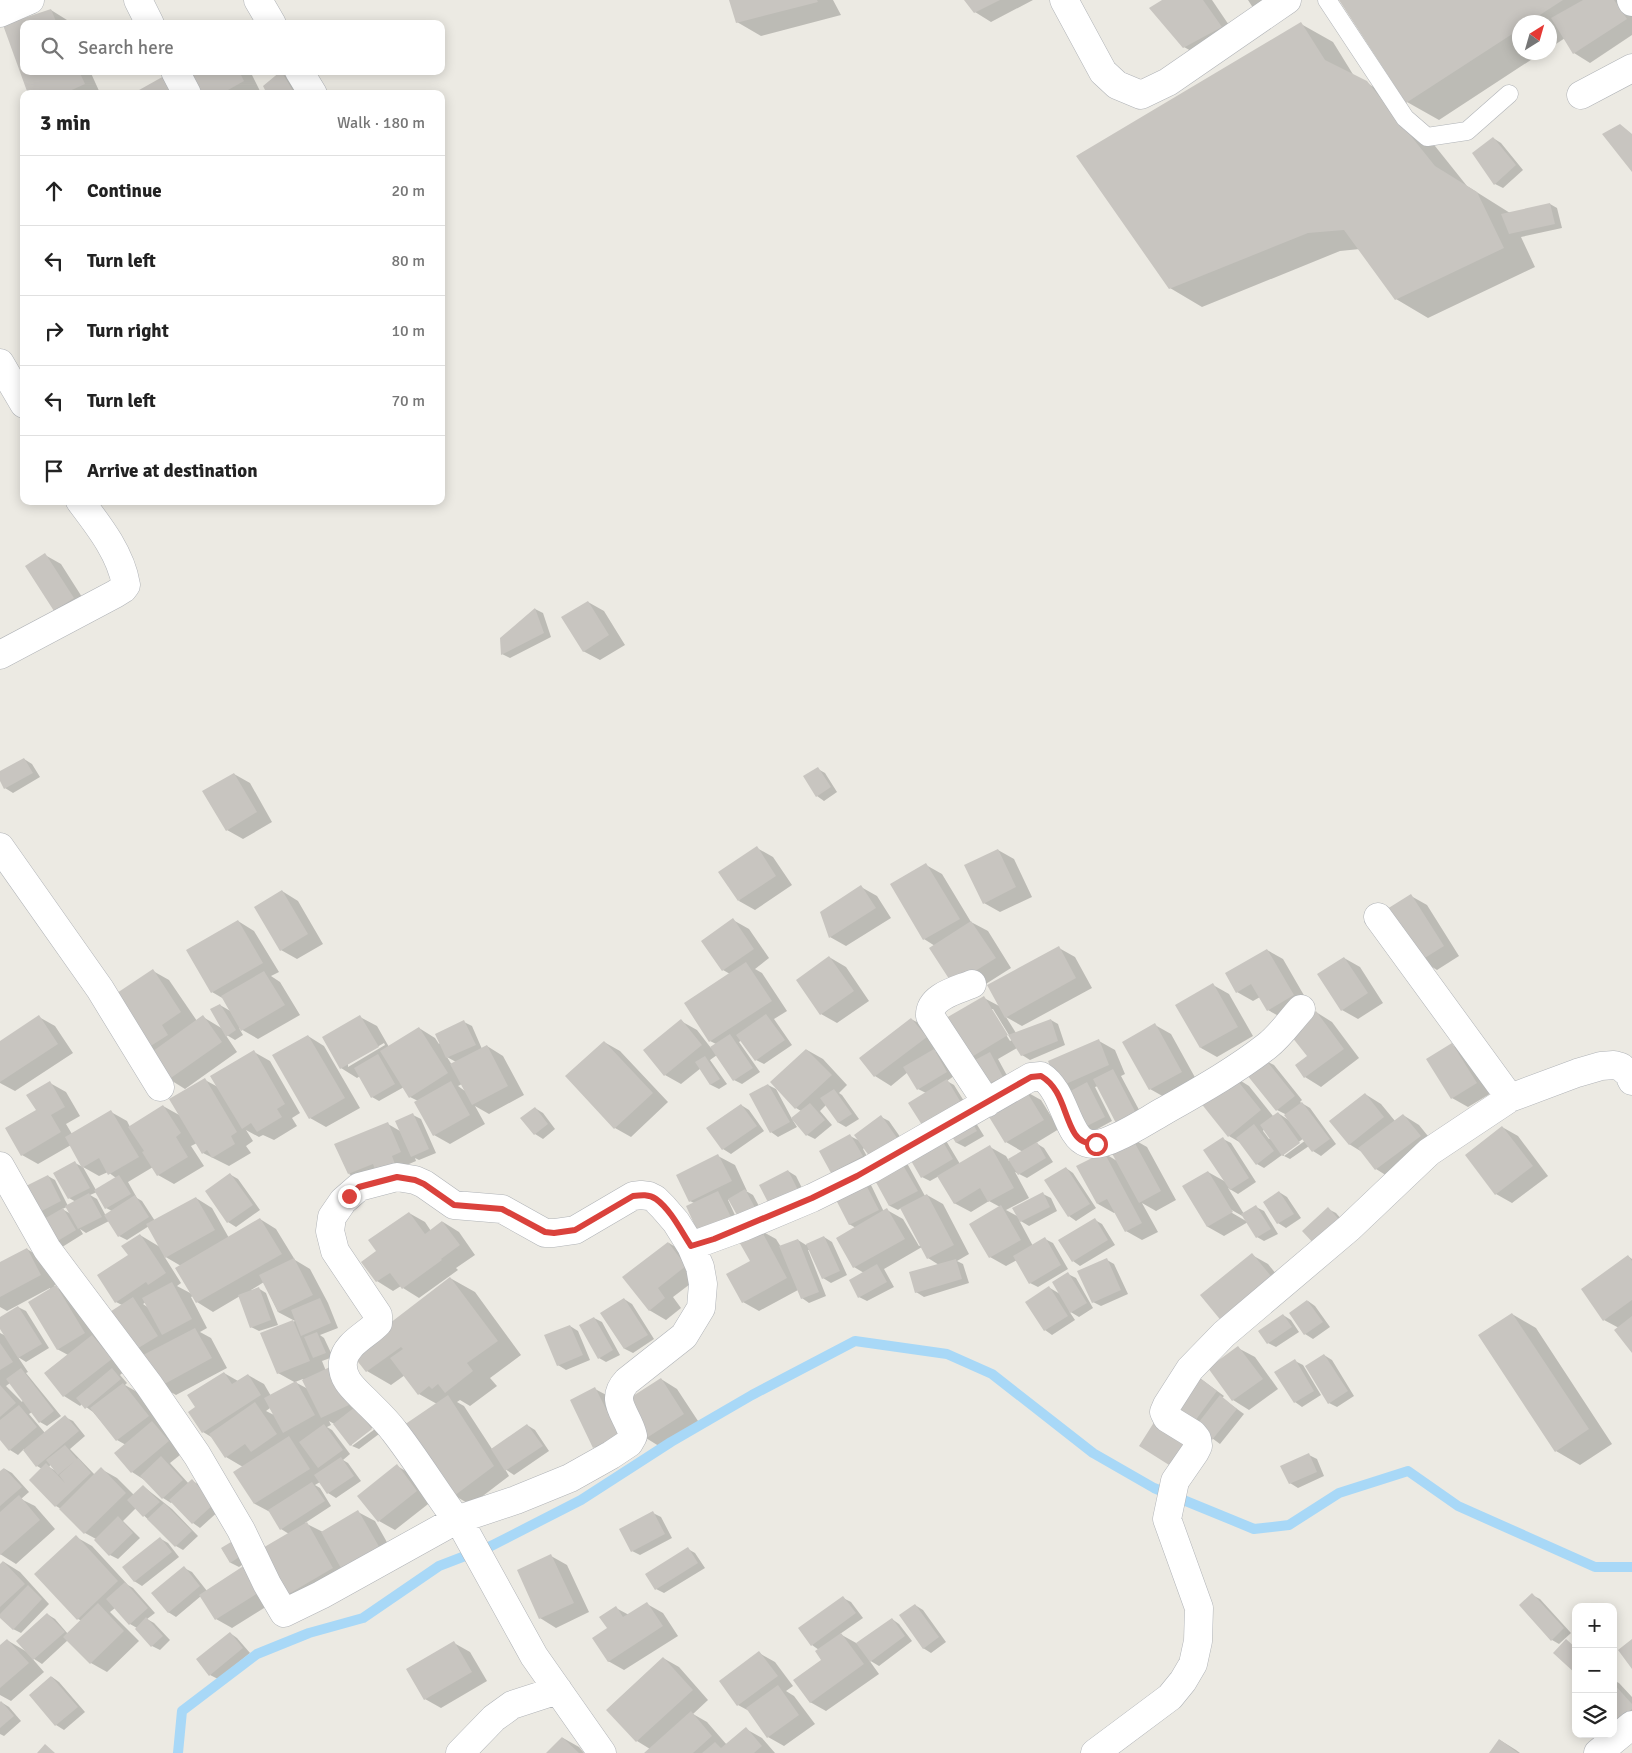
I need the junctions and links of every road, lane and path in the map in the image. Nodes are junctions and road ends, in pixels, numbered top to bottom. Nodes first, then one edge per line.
1 (30, 0) edge
2 (138, 0) edge
3 (258, 0) edge
4 (1064, 0) edge
5 (1287, 0) edge
6 (1327, 0) edge
7 (0, 13) edge
8 (148, 20) edge
9 (270, 20) edge
10 (1632, 68) edge
11 (177, 75) edge
12 (302, 75) edge
13 (185, 90) edge
14 (311, 90) edge
15 (1509, 94) dead end
16 (1581, 95) dead end
17 (0, 363) edge
18 (20, 397) edge
19 (83, 505) edge
20 (0, 655) edge
21 (0, 846) edge
22 (1378, 917) dead end
23 (972, 984) dead end
24 (1301, 1009) dead end
25 (1632, 1081) edge
26 (160, 1087) dead end
27 (1510, 1098) junction
28 (987, 1103) junction
29 (0, 1166) edge
30 (691, 1246) junction
31 (462, 1527) junction
32 (558, 1690) junction
33 (1632, 1725) edge
34 (460, 1753) edge
35 (602, 1753) edge
36 (1095, 1753) edge
37 (1598, 1753) edge

1 - 7 street
2 - 8 street
3 - 9 street
4 - 5 street
6 - 15 lane
10 - 16 street
11 - 13 street
12 - 14 street
17 - 18 street
19 - 20 street
21 - 26 street
22 - 27 street
23 - 28 street
24 - 28 street
25 - 27 street
27 - 36 street
28 - 30 street
29 - 31 street
30 - 31 street
30 - 31 street
31 - 32 street
32 - 34 street
32 - 35 street
33 - 37 street

